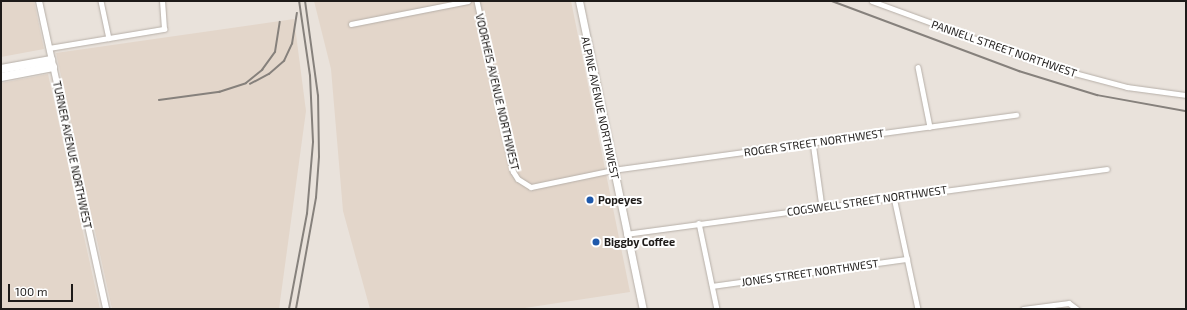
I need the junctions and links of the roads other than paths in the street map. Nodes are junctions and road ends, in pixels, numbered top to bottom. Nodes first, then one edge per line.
1 (39, 1) edge
2 (101, 1) edge
3 (162, 1) edge
4 (468, 1) edge
5 (477, 1) edge
6 (579, 1) edge
7 (872, 1) edge
8 (351, 24) dead end
9 (109, 38) junction
10 (49, 48) junction
11 (52, 63) junction
12 (918, 67) dead end
13 (1, 69) edge
14 (1, 77) edge
15 (1186, 95) edge
16 (1016, 115) dead end
17 (930, 127) junction
18 (813, 142) junction
19 (613, 170) junction
20 (1107, 170) dead end
21 (894, 197) junction
22 (822, 207) junction
23 (699, 223) junction
24 (626, 234) junction
25 (907, 259) junction
26 (712, 286) junction
27 (1076, 307) edge
28 (106, 309) edge
29 (642, 309) edge
30 (717, 309) edge
31 (918, 309) edge
32 (1023, 309) edge

1 - 10 street, TURNER AVENUE NORTHWEST
2 - 9 street
3 - 9 street
4 - 8 street
5 - 19 street, VOORHEIS AVENUE NORTHWEST
6 - 19 main road, ALPINE AVENUE NORTHWEST
7 - 15 street, PANNELL STREET NORTHWEST
9 - 10 street
10 - 11 street, TURNER AVENUE NORTHWEST
11 - 13 highway
11 - 14 highway
11 - 28 street, TURNER AVENUE NORTHWEST
12 - 17 street
16 - 17 street, ROGER STREET NORTHWEST
17 - 18 street, ROGER STREET NORTHWEST
18 - 19 street, ROGER STREET NORTHWEST
18 - 22 street
19 - 24 main road, ALPINE AVENUE NORTHWEST
20 - 21 street, COGSWELL STREET NORTHWEST
21 - 22 street, COGSWELL STREET NORTHWEST
21 - 25 street
22 - 23 street, COGSWELL STREET NORTHWEST
23 - 24 street, COGSWELL STREET NORTHWEST
23 - 26 street
24 - 29 main road, ALPINE AVENUE NORTHWEST
25 - 26 street, JONES STREET NORTHWEST
25 - 31 street
26 - 30 street
27 - 32 street

